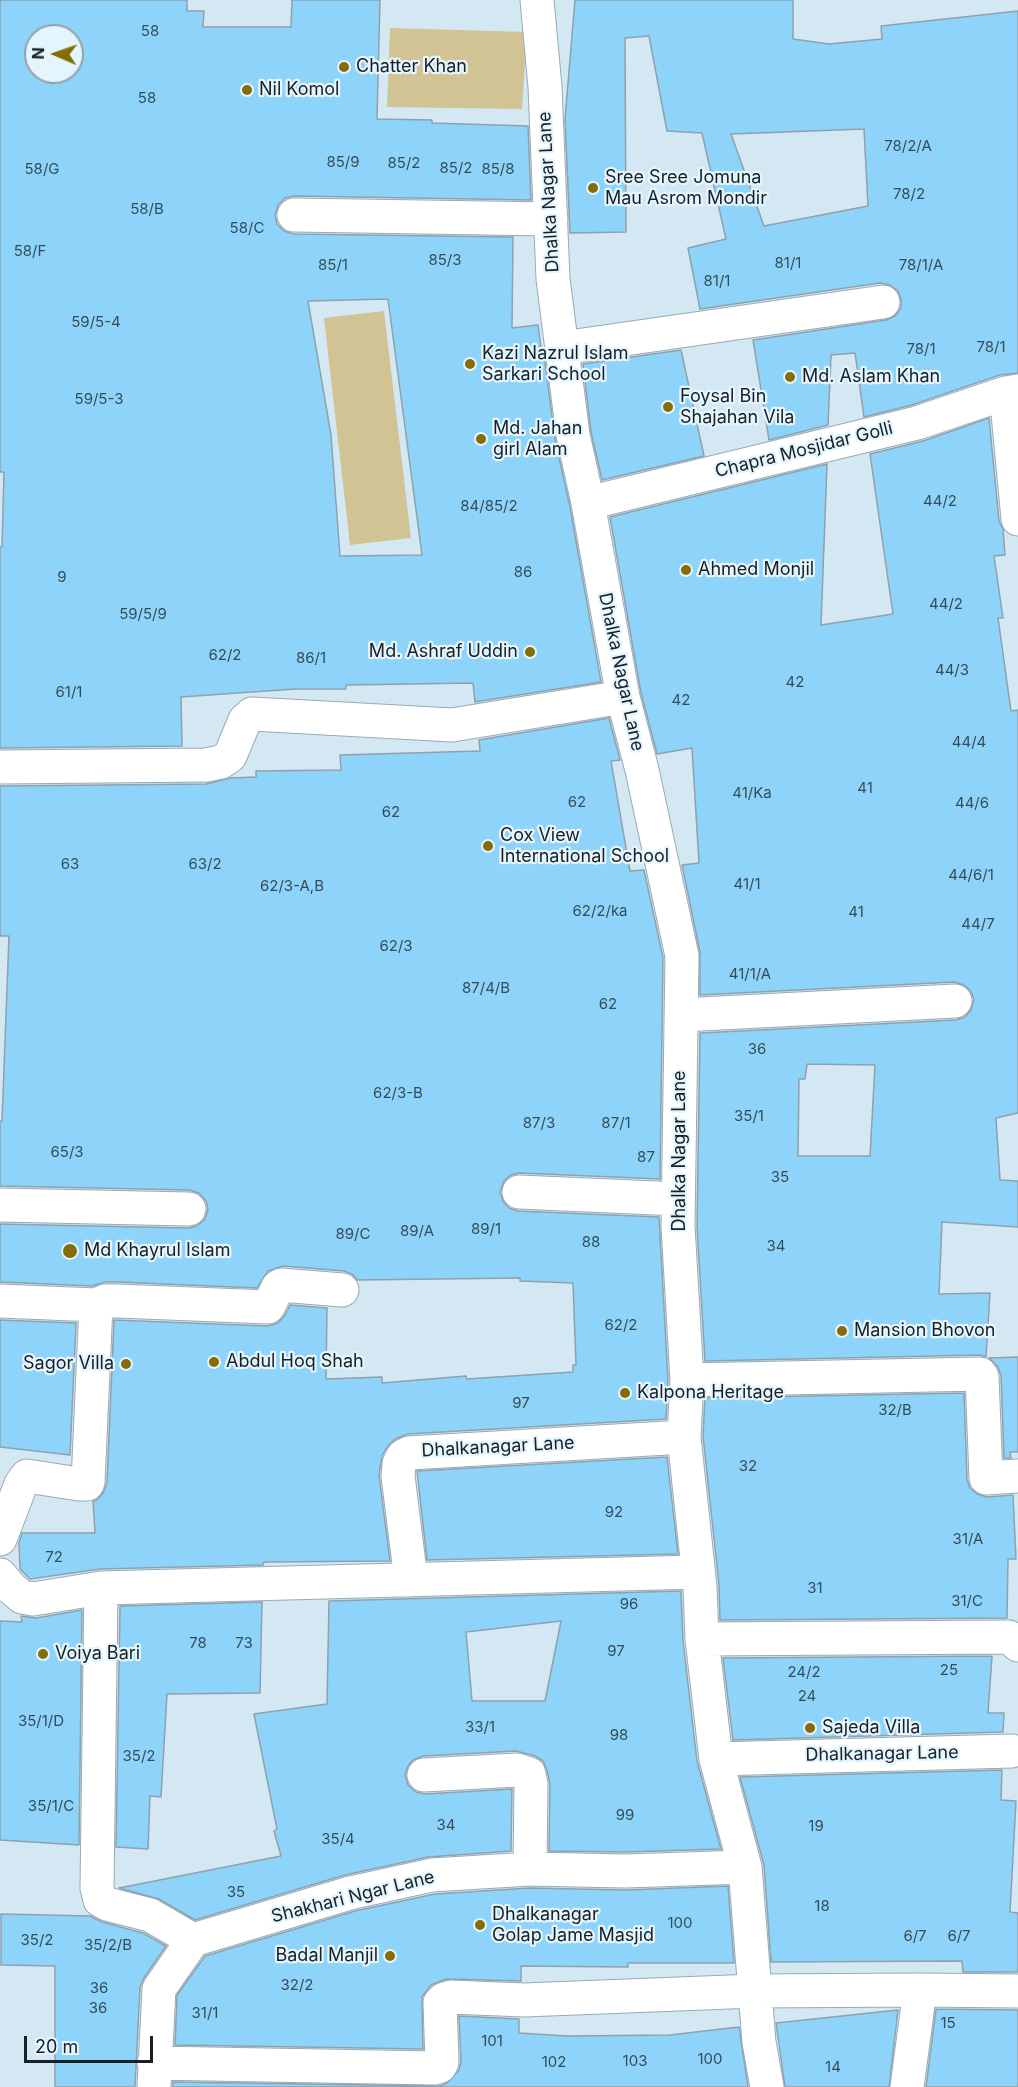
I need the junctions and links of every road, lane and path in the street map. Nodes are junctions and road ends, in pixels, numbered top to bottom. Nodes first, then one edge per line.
1 (537, 0) edge
2 (294, 215) dead end
3 (551, 219) junction
4 (884, 302) dead end
5 (562, 348) junction
6 (1012, 392) edge
7 (588, 503) junction
8 (1018, 519) edge
9 (623, 697) junction
10 (0, 767) edge
11 (955, 1001) dead end
12 (681, 1016) junction
13 (519, 1192) dead end
14 (678, 1199) junction
15 (0, 1205) edge
16 (189, 1209) dead end
17 (342, 1290) dead end
18 (0, 1301) edge
19 (96, 1305) junction
20 (687, 1380) junction
21 (684, 1437) junction
22 (1018, 1476) edge
23 (0, 1539) edge
24 (697, 1572) junction
25 (0, 1575) edge
26 (411, 1580) junction
27 (101, 1588) junction
28 (702, 1639) junction
29 (1018, 1645) edge
30 (1012, 1751) dead end
31 (716, 1759) junction
32 (424, 1775) dead end
33 (746, 1867) junction
34 (531, 1869) junction
35 (193, 1940) junction
36 (920, 1990) junction
37 (755, 1991) junction
38 (1018, 1991) edge
39 (154, 2075) edge
40 (766, 2087) edge
41 (907, 2087) edge

1 - 3 street, Dhalka Nagar Lane
2 - 3 street
3 - 5 street, Dhalka Nagar Lane
4 - 5 street
5 - 7 street, Dhalka Nagar Lane
6 - 7 street, Chapra Mosjidar Golli
6 - 8 street
7 - 9 street, Dhalka Nagar Lane
9 - 10 street
9 - 12 street, Dhalka Nagar Lane
11 - 12 street
12 - 14 street, Dhalka Nagar Lane
13 - 14 street
14 - 20 street, Dhalka Nagar Lane
15 - 16 street
17 - 19 street
18 - 19 street
19 - 23 street
20 - 21 street
20 - 22 street
21 - 24 street
21 - 26 street, Dhalkanagar Lane
24 - 26 street
24 - 28 street
25 - 27 street
26 - 27 street
27 - 35 street
28 - 29 street
28 - 31 street
30 - 31 street, Dhalkanagar Lane
31 - 33 street
32 - 34 street
33 - 34 street, Shakhari Ngar Lane
33 - 37 street
34 - 35 street, Shakhari Ngar Lane
35 - 39 street
36 - 37 street
36 - 38 street
36 - 41 street
37 - 39 street
37 - 40 street

